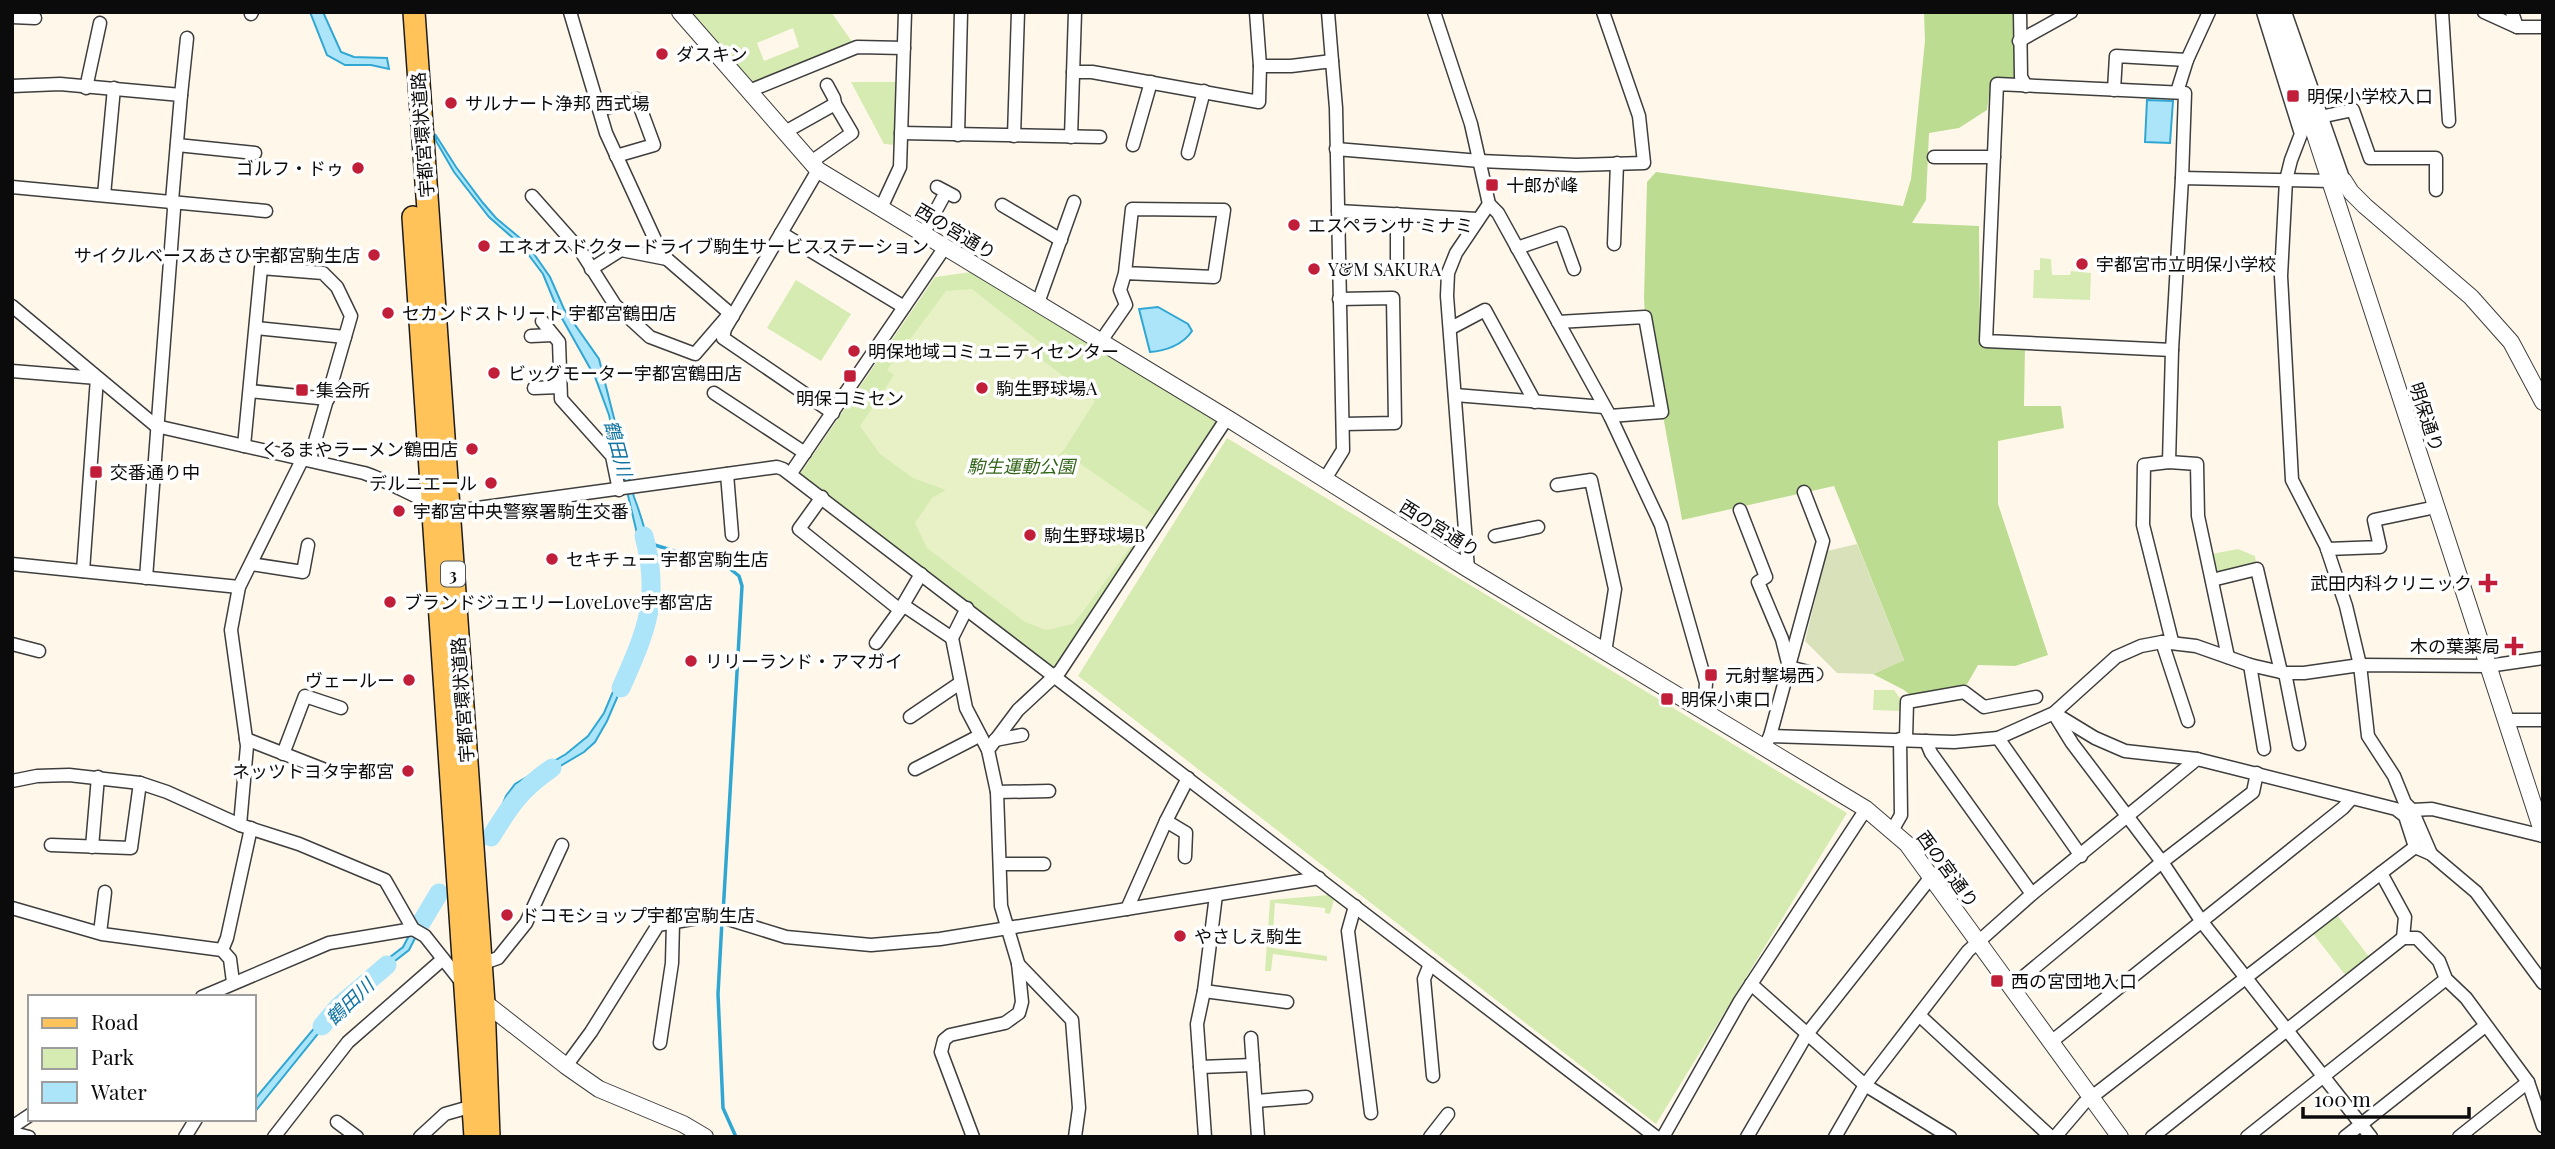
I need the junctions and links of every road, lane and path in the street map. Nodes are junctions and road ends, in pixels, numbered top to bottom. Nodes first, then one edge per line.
1 (400, 12) edge
2 (414, 12) edge
3 (570, 12) edge
4 (680, 12) edge
5 (905, 12) edge
6 (961, 12) edge
7 (1017, 12) edge
8 (1074, 12) edge
9 (1256, 12) edge
10 (1328, 12) edge
11 (1434, 12) edge
12 (1603, 12) edge
13 (2020, 12) edge
14 (2071, 12) edge
15 (2208, 12) edge
16 (2263, 12) edge
17 (2275, 12) edge
18 (2285, 12) edge
19 (2442, 12) edge
20 (2484, 12) edge
21 (2512, 12) edge
22 (12, 17) edge
23 (36, 18) dead end
24 (100, 23) dead end
25 (2517, 27) junction
26 (2543, 27) edge
27 (187, 38) dead end
28 (2019, 41) junction
29 (904, 48) junction
30 (2188, 60) junction
31 (1332, 61) junction
32 (1260, 66) junction
33 (1073, 72) junction
34 (1151, 82) junction
35 (827, 85) dead end
36 (12, 86) edge
37 (2026, 86) junction
38 (86, 88) junction
39 (114, 88) junction
40 (2114, 90) junction
41 (749, 91) junction
42 (1204, 91) junction
43 (2177, 92) junction
44 (181, 96) junction
45 (835, 104) junction
46 (600, 110) junction
47 (2320, 117) junction
48 (2449, 121) dead end
49 (785, 132) junction
50 (901, 133) junction
51 (958, 135) junction
52 (1014, 136) junction
53 (1071, 137) junction
54 (1100, 137) dead end
55 (177, 145) junction
56 (1133, 145) dead end
57 (1336, 149) junction
58 (255, 153) dead end
59 (1188, 153) dead end
60 (617, 156) junction
61 (1934, 157) dead end
62 (1994, 157) junction
63 (1480, 161) junction
64 (1616, 163) junction
65 (815, 166) junction
66 (2182, 178) junction
67 (2287, 180) junction
68 (2337, 181) junction
69 (12, 187) edge
70 (2436, 190) dead end
71 (946, 192) dead end
72 (104, 195) junction
73 (532, 196) dead end
74 (172, 201) junction
75 (1074, 202) dead end
76 (1489, 204) junction
77 (1002, 205) dead end
78 (881, 208) junction
79 (266, 211) dead end
80 (1338, 211) junction
81 (1397, 214) junction
82 (1477, 219) junction
83 (781, 233) junction
84 (923, 234) junction
85 (1061, 240) junction
86 (1614, 244) dead end
87 (945, 247) junction
88 (1517, 248) junction
89 (667, 259) junction
90 (592, 269) junction
91 (1574, 269) dead end
92 (1397, 272) dead end
93 (1125, 273) junction
94 (1339, 299) junction
95 (1038, 303) junction
96 (12, 306) edge
97 (904, 307) junction
98 (732, 315) junction
99 (542, 321) dead end
100 (1558, 322) junction
101 (256, 328) junction
102 (1451, 328) junction
103 (553, 335) junction
104 (531, 336) dead end
105 (345, 337) junction
106 (1101, 341) junction
107 (2172, 350) junction
108 (12, 371) edge
109 (97, 378) junction
110 (560, 387) junction
111 (534, 388) dead end
112 (250, 391) junction
113 (714, 393) dead end
114 (1455, 395) junction
115 (328, 399) junction
116 (1535, 402) junction
117 (2543, 402) edge
118 (1607, 412) junction
119 (833, 413) junction
120 (1227, 418) junction
121 (1343, 424) junction
122 (156, 426) junction
123 (244, 446) junction
124 (805, 453) junction
125 (302, 460) junction
126 (2169, 462) junction
127 (790, 473) junction
128 (727, 474) junction
129 (1325, 479) junction
130 (1558, 485) dead end
131 (622, 489) junction
132 (1804, 492) dead end
133 (822, 497) junction
134 (439, 506) junction
135 (2436, 507) junction
136 (1740, 510) dead end
137 (1538, 527) dead end
138 (732, 535) dead end
139 (1495, 536) dead end
140 (308, 545) dead end
141 (2327, 550) junction
142 (12, 564) edge
143 (251, 564) junction
144 (1468, 569) junction
145 (83, 571) junction
146 (921, 573) junction
147 (146, 578) junction
148 (2212, 580) junction
149 (239, 587) junction
150 (902, 608) junction
151 (967, 608) junction
152 (952, 638) junction
153 (2167, 642) junction
154 (876, 643) dead end
155 (12, 644) edge
156 (39, 651) dead end
157 (1605, 652) junction
158 (2228, 657) junction
159 (2543, 658) edge
160 (2250, 665) junction
161 (2360, 665) junction
162 (2488, 666) junction
163 (1789, 667) junction
164 (2283, 672) junction
165 (1816, 674) dead end
166 (1055, 676) junction
167 (960, 683) junction
168 (2036, 697) dead end
169 (341, 708) dead end
170 (1699, 708) junction
171 (2054, 713) junction
172 (910, 717) dead end
173 (2505, 720) junction
174 (2543, 720) edge
175 (2188, 721) dead end
176 (1023, 735) dead end
177 (979, 736) junction
178 (1998, 738) junction
179 (246, 739) junction
180 (1903, 739) junction
181 (1767, 741) junction
182 (1926, 741) junction
183 (2299, 744) dead end
184 (992, 745) junction
185 (2264, 749) dead end
186 (283, 754) junction
187 (2197, 760) junction
188 (323, 769) dead end
189 (915, 769) dead end
190 (2257, 773) junction
191 (98, 777) junction
192 (1188, 778) junction
193 (12, 781) edge
194 (140, 783) junction
195 (1049, 791) dead end
196 (997, 792) junction
197 (2351, 799) junction
198 (1866, 809) junction
199 (2412, 810) junction
200 (2129, 818) junction
201 (1166, 821) junction
202 (246, 826) junction
203 (1893, 830) junction
204 (2543, 835) edge
205 (51, 845) dead end
206 (562, 845) dead end
207 (92, 847) junction
208 (2415, 847) junction
209 (2431, 854) junction
210 (2081, 856) junction
211 (1185, 857) dead end
212 (2162, 862) junction
213 (1000, 864) junction
214 (1044, 864) dead end
215 (2381, 873) junction
216 (1931, 877) junction
217 (1318, 878) junction
218 (105, 892) dead end
219 (2032, 894) junction
220 (1216, 895) junction
221 (1355, 906) junction
222 (12, 908) edge
223 (1127, 909) junction
224 (673, 922) junction
225 (2202, 922) junction
226 (1007, 929) junction
227 (419, 932) junction
228 (100, 933) junction
229 (2403, 938) junction
230 (1977, 942) junction
231 (222, 950) junction
232 (443, 959) junction
233 (1018, 963) junction
234 (481, 964) junction
235 (1430, 964) junction
236 (2244, 978) junction
237 (2446, 979) junction
238 (233, 982) junction
239 (2543, 983) edge
240 (464, 984) junction
241 (1751, 984) junction
242 (2011, 987) junction
243 (1203, 991) junction
244 (206, 995) edge
245 (1287, 1002) dead end
246 (484, 1003) junction
247 (1919, 1015) junction
248 (2486, 1026) junction
249 (2286, 1031) junction
250 (1807, 1034) junction
251 (1251, 1038) dead end
252 (2051, 1042) junction
253 (660, 1043) dead end
254 (1254, 1065) junction
255 (566, 1066) junction
256 (1200, 1068) junction
257 (1433, 1076) dead end
258 (2323, 1078) junction
259 (2528, 1082) junction
260 (1865, 1085) junction
261 (1306, 1097) dead end
262 (2091, 1098) junction
263 (1256, 1101) junction
264 (473, 1106) junction
265 (1371, 1113) dead end
266 (1448, 1114) dead end
267 (28, 1118) edge
268 (195, 1121) edge
269 (337, 1122) dead end
270 (2361, 1124) junction
271 (2543, 1126) edge
272 (683, 1131) edge
273 (17, 1132) edge
274 (1944, 1135) edge
275 (185, 1137) edge
276 (275, 1137) edge
277 (357, 1137) edge
278 (420, 1137) edge
279 (475, 1137) edge
280 (489, 1137) edge
281 (705, 1137) edge
282 (973, 1137) edge
283 (1075, 1137) edge
284 (1205, 1137) edge
285 (1258, 1137) edge
286 (1430, 1137) edge
287 (1656, 1137) edge
288 (1663, 1137) edge
289 (1748, 1137) edge
290 (1835, 1137) edge
291 (2053, 1137) edge
292 (2120, 1137) edge
293 (2152, 1137) edge
294 (2247, 1137) edge
295 (2345, 1137) edge
296 (2371, 1137) edge
297 (2459, 1137) edge

1 - 134 main road, 宇都宮環状道路 / 3
2 - 134 main road, 宇都宮環状道路 / 3
3 - 46 street
4 - 41 street, 西の宮通り
5 - 29 street
6 - 51 street
7 - 52 street
8 - 33 street
9 - 32 street
10 - 31 street
11 - 63 street
12 - 64 street
13 - 28 street
14 - 28 street
15 - 30 street
16 - 67 street
17 - 68 street, 明保通り
18 - 47 street
19 - 48 street
20 - 25 street
21 - 25 street
22 - 23 street
24 - 38 street
25 - 26 street
27 - 44 street
28 - 37 street
29 - 41 street
29 - 50 street
30 - 40 street
30 - 43 street
31 - 32 street
31 - 57 street
32 - 42 street
33 - 34 street
33 - 53 street
34 - 42 street
34 - 56 street
35 - 45 street
36 - 38 street
37 - 40 street
37 - 62 street
38 - 39 street
39 - 44 street
39 - 72 street
40 - 43 street
41 - 49 street, 西の宮通り
42 - 59 street
43 - 66 street
44 - 55 street
45 - 49 street
45 - 65 street
46 - 60 street
46 - 60 street
47 - 68 street
47 - 70 street
49 - 65 street, 西の宮通り
50 - 51 street
50 - 78 street
51 - 52 street
52 - 53 street
53 - 54 street
55 - 58 street
55 - 74 street
57 - 63 street
57 - 80 street
60 - 89 street
61 - 62 street
62 - 107 street
63 - 64 street
63 - 76 street
64 - 86 street
65 - 78 street, 西の宮通り
65 - 83 street
66 - 67 street
66 - 107 street
67 - 68 street
67 - 141 street
68 - 117 street
68 - 135 street, 明保通り
69 - 72 street
71 - 84 street
72 - 74 street
73 - 90 street
74 - 79 street
74 - 122 street
75 - 85 street
76 - 82 street
76 - 88 street
77 - 85 street
78 - 84 street, 西の宮通り
80 - 81 street
80 - 94 street
81 - 82 street
81 - 92 street
82 - 102 street
83 - 97 street
83 - 98 street
84 - 87 street, 西の宮通り
85 - 95 street
87 - 95 street, 西の宮通り
87 - 97 street
88 - 91 street
88 - 100 street
89 - 90 street
89 - 98 street
90 - 98 street
93 - 93 street
93 - 106 street
94 - 121 street
94 - 121 street
95 - 106 street, 西の宮通り
96 - 109 street
97 - 119 street
98 - 119 street
99 - 103 street
100 - 118 street
100 - 118 street
101 - 105 street
101 - 105 street
101 - 112 street
102 - 114 street
102 - 116 street
103 - 104 street
103 - 110 street
105 - 115 street
106 - 120 street, 西の宮通り
107 - 126 street
108 - 109 street
109 - 122 street
109 - 145 street
110 - 111 street
110 - 131 street
112 - 115 street
112 - 123 street
113 - 124 street
114 - 116 street
114 - 144 street
115 - 125 street
116 - 118 street
118 - 170 street
119 - 124 street
120 - 129 street, 西の宮通り
120 - 166 street
121 - 129 street
122 - 123 street
122 - 147 street
123 - 125 street
124 - 127 street
125 - 134 street
125 - 143 street
126 - 148 street
126 - 153 street
127 - 128 street
127 - 133 street
128 - 131 street
128 - 138 street
129 - 144 street, 西の宮通り
130 - 157 street
131 - 134 street
132 - 163 street
133 - 146 street
133 - 150 street
134 - 234 main road, 宇都宮環状道路 / 3
134 - 240 main road, 宇都宮環状道路 / 3
135 - 141 street
135 - 162 street, 明保通り
136 - 163 street
137 - 139 street
140 - 143 street
141 - 161 street
142 - 145 street
143 - 149 street
144 - 157 street, 西の宮通り
145 - 147 street
146 - 150 street
146 - 151 street
147 - 149 street
148 - 158 street
148 - 164 street
149 - 179 street
150 - 152 street
150 - 154 street
151 - 152 street
151 - 166 street
152 - 167 street
153 - 158 street
153 - 171 street
153 - 175 street
155 - 156 street
157 - 170 street, 西の宮通り
158 - 160 street
159 - 162 street
160 - 164 street
160 - 185 street
161 - 162 street
161 - 164 street
161 - 199 street
162 - 173 street, 明保通り
163 - 165 street
163 - 181 street
164 - 183 street
166 - 184 street
166 - 192 street
167 - 172 street
167 - 177 street
168 - 180 street
169 - 186 street
170 - 181 street, 西の宮通り
171 - 178 street
171 - 187 street
171 - 200 street
173 - 174 street
173 - 204 street, 明保通り
176 - 184 street
177 - 184 street
177 - 189 street
178 - 182 street
178 - 210 street
179 - 186 street
179 - 202 street
180 - 181 street
180 - 182 street
180 - 203 street
181 - 198 street, 西の宮通り
182 - 219 street
184 - 196 street
186 - 188 street
187 - 190 street
187 - 200 street
190 - 197 street
190 - 212 street
191 - 193 street
191 - 194 street
191 - 207 street
192 - 201 street
192 - 217 street
194 - 202 street
194 - 207 street
195 - 196 street
196 - 213 street
197 - 208 street
197 - 225 street
198 - 203 street, 西の宮通り
198 - 241 street
199 - 204 street
199 - 209 street
200 - 210 street
200 - 212 street
201 - 211 street
201 - 223 street
202 - 227 street
202 - 231 street
203 - 216 street, 西の宮通り
205 - 207 street
206 - 234 street
208 - 209 street
208 - 215 street
209 - 239 street
210 - 219 street
212 - 225 street
212 - 242 street
213 - 214 street
213 - 226 street
215 - 229 street
215 - 236 street
216 - 230 street, 西の宮通り
216 - 250 street
217 - 220 street
217 - 221 street
218 - 228 street
219 - 230 street
220 - 223 street
220 - 243 street
221 - 235 street
221 - 265 street
222 - 228 street
223 - 226 street
224 - 226 street
224 - 253 street
224 - 255 street
225 - 236 street
225 - 252 street
226 - 233 street
227 - 232 street
227 - 238 street
228 - 231 street
229 - 237 street
229 - 249 street
230 - 242 street, 西の宮通り
230 - 247 street
231 - 238 street
232 - 240 street
232 - 276 street
233 - 282 street
233 - 283 street
234 - 246 main road, 宇都宮環状道路 / 3
235 - 257 street
235 - 287 street
236 - 249 street
236 - 262 street
237 - 248 street
237 - 258 street
238 - 244 street
240 - 246 street
240 - 264 main road, 宇都宮環状道路 / 3
241 - 250 street
241 - 288 street
242 - 252 street, 西の宮通り
243 - 245 street
243 - 256 street
246 - 255 street
246 - 280 main road, 宇都宮環状道路 / 3
247 - 260 street
247 - 291 street
248 - 259 street
248 - 270 street
249 - 258 street
249 - 293 street
250 - 260 street
250 - 289 street
251 - 254 street
252 - 262 street, 西の宮通り
254 - 256 street
254 - 263 street
255 - 272 street
256 - 284 street
258 - 270 street
258 - 294 street
259 - 271 street
259 - 297 street
260 - 274 street
260 - 290 street
261 - 263 street
262 - 291 street
262 - 292 street, 西の宮通り
263 - 285 street
264 - 278 street
264 - 279 main road, 宇都宮環状道路 / 3
266 - 286 street
267 - 273 street
268 - 275 street
269 - 277 street
270 - 295 street
270 - 296 street
272 - 281 street

